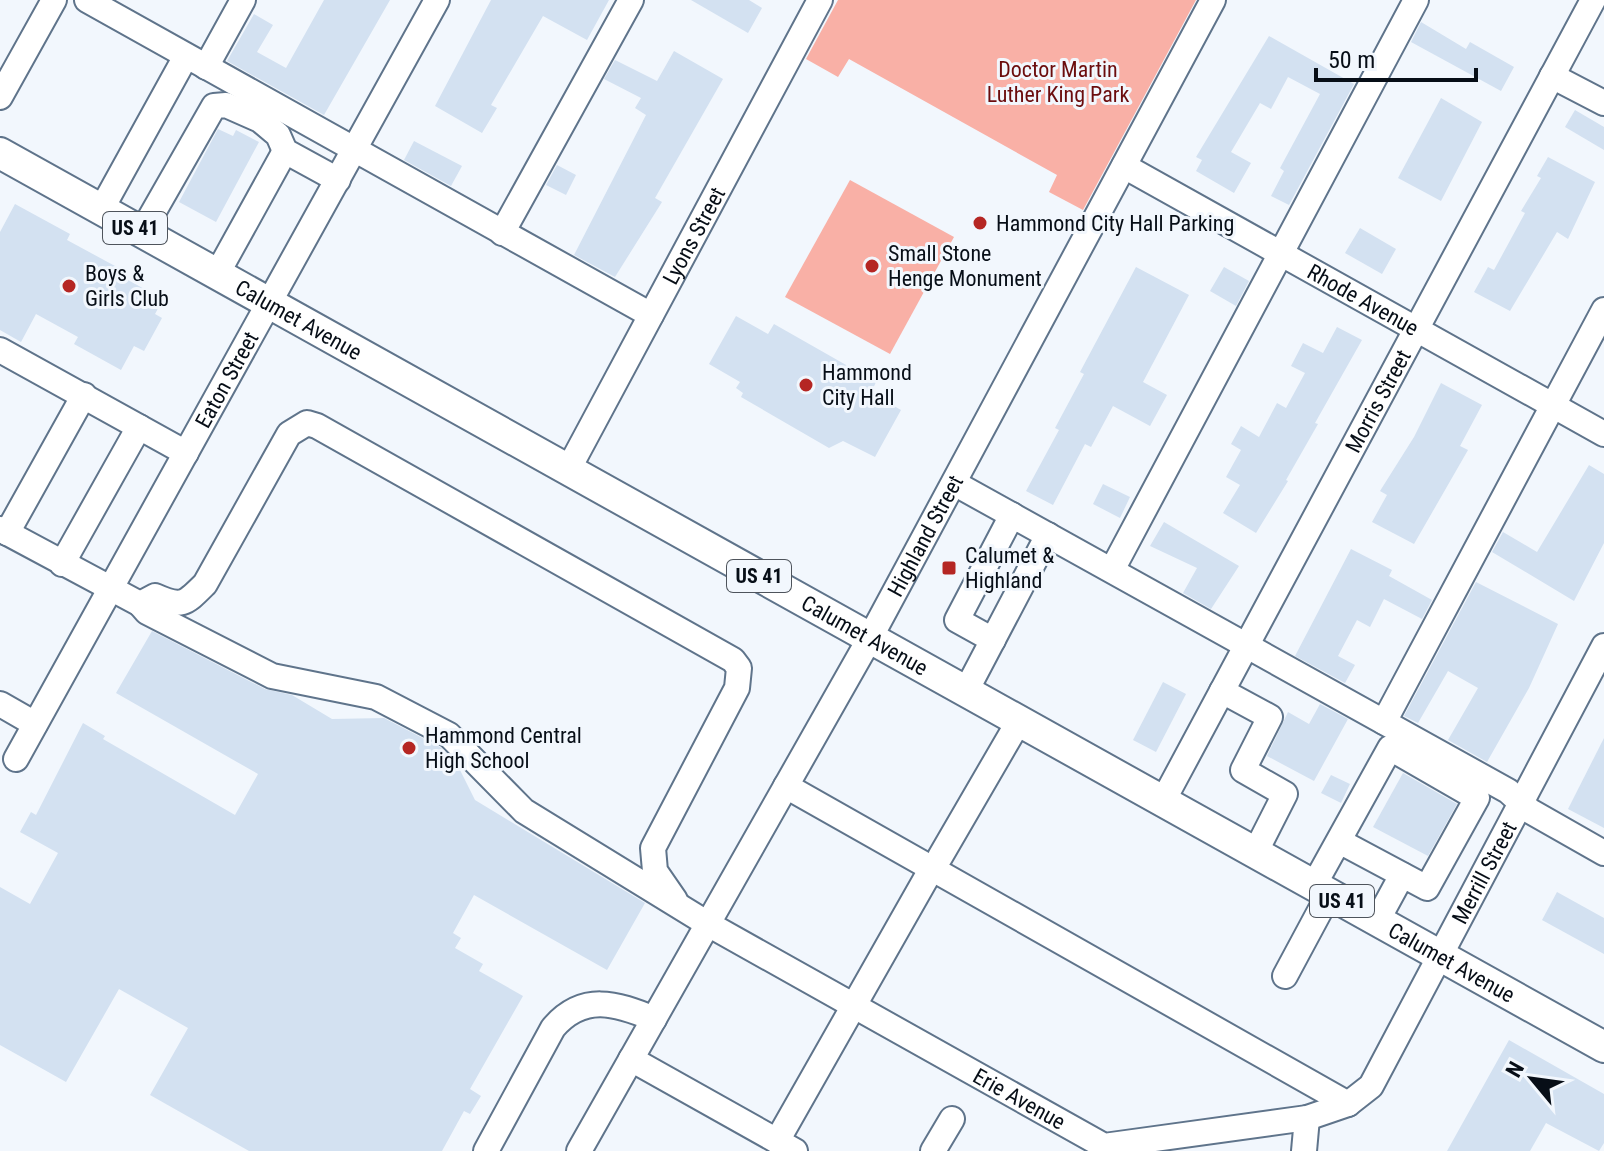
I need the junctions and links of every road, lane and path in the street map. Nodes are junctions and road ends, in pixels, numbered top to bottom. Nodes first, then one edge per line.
1 (54, 0) edge
2 (87, 0) edge
3 (243, 0) edge
4 (437, 0) edge
5 (631, 0) edge
6 (820, 0) edge
7 (1213, 0) edge
8 (1416, 0) edge
9 (1593, 0) edge
10 (196, 61) junction
11 (1552, 76) junction
12 (0, 97) edge
13 (1604, 103) edge
14 (354, 150) junction
15 (285, 151) junction
16 (0, 153) edge
17 (1124, 166) junction
18 (338, 180) junction
19 (101, 210) junction
20 (142, 232) junction
21 (502, 233) junction
22 (1280, 253) junction
23 (217, 274) junction
24 (269, 303) junction
25 (1604, 310) edge
26 (651, 315) junction
27 (1416, 329) junction
28 (0, 350) edge
29 (84, 395) junction
30 (1554, 406) junction
31 (139, 427) junction
32 (1604, 434) edge
33 (186, 453) junction
34 (568, 470) junction
35 (954, 483) junction
36 (1012, 515) junction
37 (3, 531) edge
38 (1048, 535) junction
39 (62, 564) junction
40 (1112, 570) junction
41 (110, 590) junction
42 (140, 604) junction
43 (870, 638) junction
44 (993, 640) junction
45 (1247, 645) junction
46 (1604, 646) edge
47 (966, 691) junction
48 (1222, 691) junction
49 (0, 704) edge
50 (1019, 721) junction
51 (1384, 722) junction
52 (35, 724) junction
53 (16, 759) dead end
54 (786, 786) junction
55 (1163, 801) junction
56 (1521, 803) junction
57 (1457, 834) junction
58 (1339, 841) junction
59 (1255, 853) junction
60 (1604, 853) edge
61 (1493, 855) junction
62 (936, 863) junction
63 (1402, 875) junction
64 (1322, 890) junction
65 (678, 904) junction
66 (1377, 921) junction
67 (708, 924) junction
68 (1439, 955) junction
69 (1285, 976) dead end
70 (854, 1005) junction
71 (654, 1019) junction
72 (1604, 1047) edge
73 (631, 1059) junction
74 (1354, 1101) junction
75 (1307, 1118) junction
76 (952, 1119) dead end
77 (786, 1146) edge
78 (1098, 1149) edge
79 (486, 1151) edge
80 (579, 1151) edge
81 (933, 1151) edge
82 (1304, 1151) edge

1 - 12 street
2 - 10 street
3 - 10 street
4 - 14 street, Eaton Street
5 - 21 street
6 - 26 street, Lyons Street
7 - 17 street, Highland Street
8 - 22 street
9 - 11 street, Morris Street
10 - 14 street
10 - 19 street
11 - 13 street
11 - 27 street, Morris Street
14 - 18 street, Eaton Street
14 - 21 street
15 - 18 street
15 - 20 street
15 - 23 street
16 - 19 main road, Calumet Avenue / US 41
17 - 22 street, Rhode Avenue
17 - 35 street, Highland Street
18 - 24 street, Eaton Street
19 - 20 main road, Calumet Avenue / US 41
20 - 23 main road, Calumet Avenue / US 41
21 - 26 street
22 - 27 street, Rhode Avenue
22 - 40 street
23 - 24 main road, Calumet Avenue / US 41
24 - 33 street, Eaton Street
24 - 34 main road, Calumet Avenue / US 41
25 - 30 street
26 - 34 street, Lyons Street
27 - 30 street, Rhode Avenue
27 - 45 street, Morris Street
28 - 29 street
29 - 31 street
29 - 37 street
30 - 32 street, Rhode Avenue
30 - 51 street
31 - 33 street
31 - 39 street
33 - 41 street, Eaton Street
34 - 43 main road, Calumet Avenue / US 41
35 - 36 street
35 - 43 street, Highland Street
36 - 38 street
36 - 44 street
37 - 39 street
38 - 40 street
38 - 44 street
39 - 41 street
40 - 45 street
41 - 42 street, Erie Avenue
41 - 52 street, Eaton Street
42 - 65 street, Erie Avenue
42 - 65 street
43 - 47 main road, Calumet Avenue / US 41
43 - 54 street, Highland Street
44 - 47 street
45 - 48 street, Morris Street
45 - 51 street
46 - 56 street, Merrill Street
47 - 50 main road, Calumet Avenue / US 41
48 - 55 street, Morris Street
48 - 59 street
49 - 52 street
50 - 55 main road, Calumet Avenue / US 41
50 - 62 street
51 - 56 street
52 - 53 street, Eaton Street
54 - 62 street
54 - 67 street, Highland Street
55 - 59 main road, Calumet Avenue / US 41
56 - 60 street
56 - 61 street, Merrill Street
57 - 58 street
57 - 61 street
57 - 63 street
58 - 63 street
58 - 64 street
59 - 64 main road, Calumet Avenue / US 41
61 - 68 street, Merrill Street
62 - 70 street
62 - 74 street
63 - 66 street
64 - 66 main road, Calumet Avenue / US 41
64 - 69 street
65 - 67 street, Erie Avenue
66 - 68 main road, Calumet Avenue / US 41
67 - 70 street, Erie Avenue
67 - 71 street, Highland Street
68 - 72 main road, Calumet Avenue / US 41
68 - 74 street, Merrill Street
70 - 77 street
70 - 78 street, Erie Avenue
71 - 73 street, Highland Street
71 - 79 street
73 - 77 street
73 - 80 street, Highland Street
74 - 75 street, Erie Avenue
75 - 78 street, Erie Avenue
75 - 82 street
76 - 81 street

